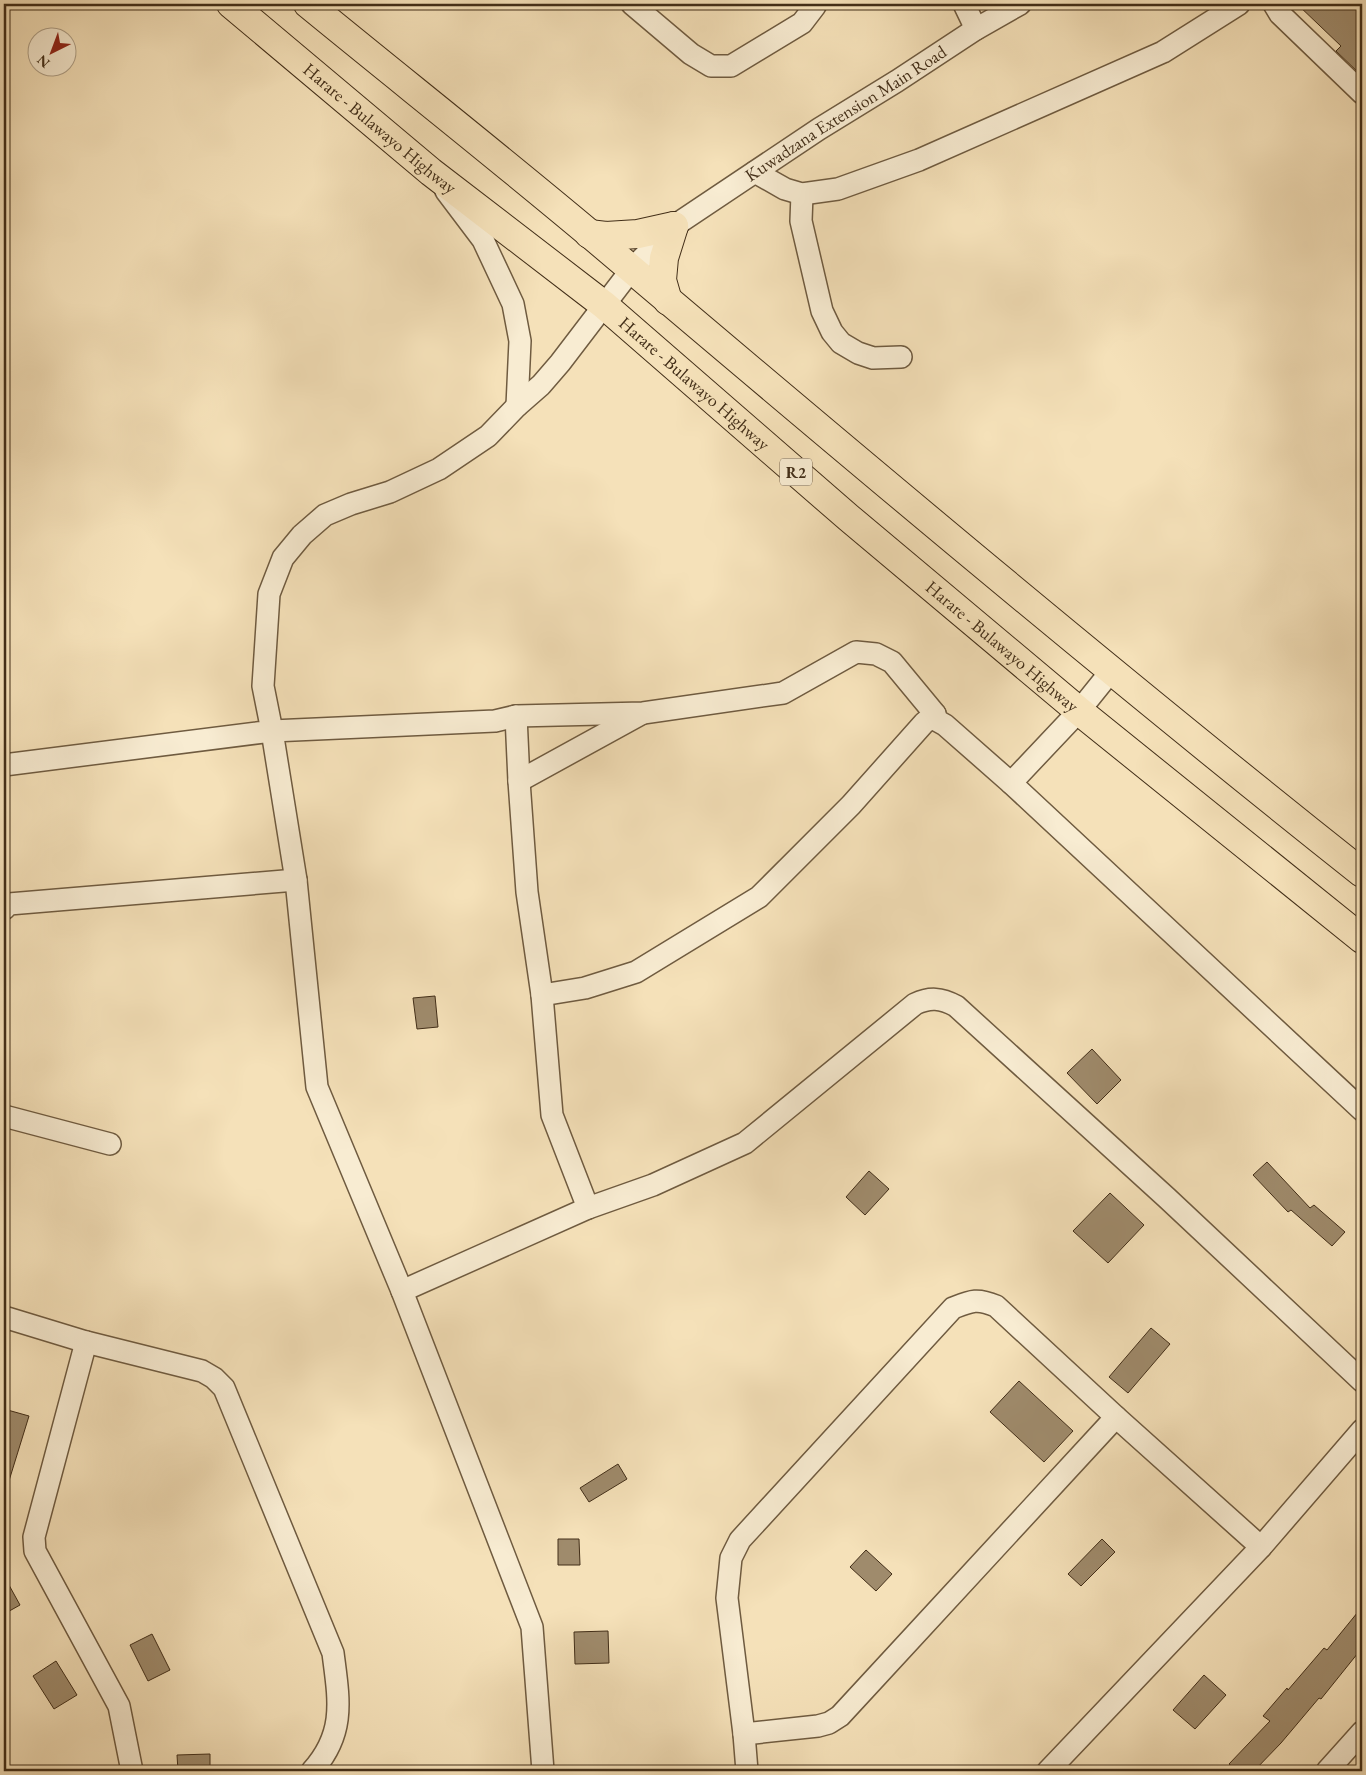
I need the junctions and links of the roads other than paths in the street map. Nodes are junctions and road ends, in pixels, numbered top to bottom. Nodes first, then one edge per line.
1 (231, 4) edge
2 (308, 4) edge
3 (632, 4) edge
4 (814, 4) edge
5 (964, 4) edge
6 (1020, 4) edge
7 (1239, 4) edge
8 (1274, 4) edge
9 (976, 29) junction
10 (1362, 93) edge
11 (431, 172) junction
12 (755, 172) junction
13 (802, 194) junction
14 (674, 226) junction
15 (590, 234) junction
16 (631, 270) junction
17 (668, 301) junction
18 (604, 305) junction
19 (901, 357) dead end
20 (517, 406) junction
21 (1112, 670) junction
22 (1079, 711) junction
23 (643, 713) junction
24 (935, 714) junction
25 (516, 716) junction
26 (272, 731) junction
27 (4, 765) edge
28 (519, 781) junction
29 (1011, 783) junction
30 (1362, 873) edge
31 (296, 880) junction
32 (4, 908) edge
33 (1362, 939) edge
34 (542, 995) junction
35 (1362, 1110) edge
36 (4, 1116) edge
37 (110, 1144) dead end
38 (588, 1208) junction
39 (402, 1291) junction
40 (4, 1318) edge
41 (86, 1342) junction
42 (1362, 1381) edge
43 (1116, 1417) junction
44 (1362, 1430) edge
45 (1261, 1547) junction
46 (1362, 1732) edge
47 (744, 1734) junction
48 (132, 1771) edge
49 (312, 1771) edge
50 (543, 1771) edge
51 (746, 1771) edge
52 (1048, 1771) edge
53 (1326, 1771) edge

1 - 11 highway, Harare - Bulawayo Highway / R2
2 - 15 highway
3 - 4 street
5 - 9 street
6 - 9 street, Kuwadzana Extension Main Road
7 - 13 street
8 - 10 street
9 - 12 street, Kuwadzana Extension Main Road
11 - 18 highway, Harare - Bulawayo Highway / R2
11 - 20 street
12 - 13 street
12 - 14 street, Kuwadzana Extension Main Road
13 - 19 street
14 - 15 highway
14 - 16 street, Kuwadzana Extension Main Road
14 - 17 highway
15 - 16 highway
16 - 17 highway
16 - 18 street, Kuwadzana Extension Main Road
17 - 21 highway
18 - 20 street, Kuwadzana Extension Main Road
18 - 22 highway, Harare - Bulawayo Highway / R2
20 - 26 street, Kuwadzana Extension Main Road
21 - 22 street
21 - 30 highway
22 - 29 street
22 - 33 highway, Harare - Bulawayo Highway / R2
23 - 24 street
23 - 25 street
23 - 28 street
24 - 29 street
24 - 34 street
25 - 26 street
25 - 28 street
26 - 27 street
26 - 31 street, Kuwadzana Extension Main Road
28 - 34 street
29 - 35 street
31 - 32 street
31 - 39 street, Kuwadzana Extension Main Road
34 - 38 street
36 - 37 street
38 - 39 street
38 - 42 street
39 - 50 street, Kuwadzana Extension Main Road
40 - 41 street
41 - 48 street
41 - 49 street
43 - 45 street
43 - 47 street
43 - 47 street
44 - 45 street
45 - 52 street
46 - 53 street
47 - 51 street

